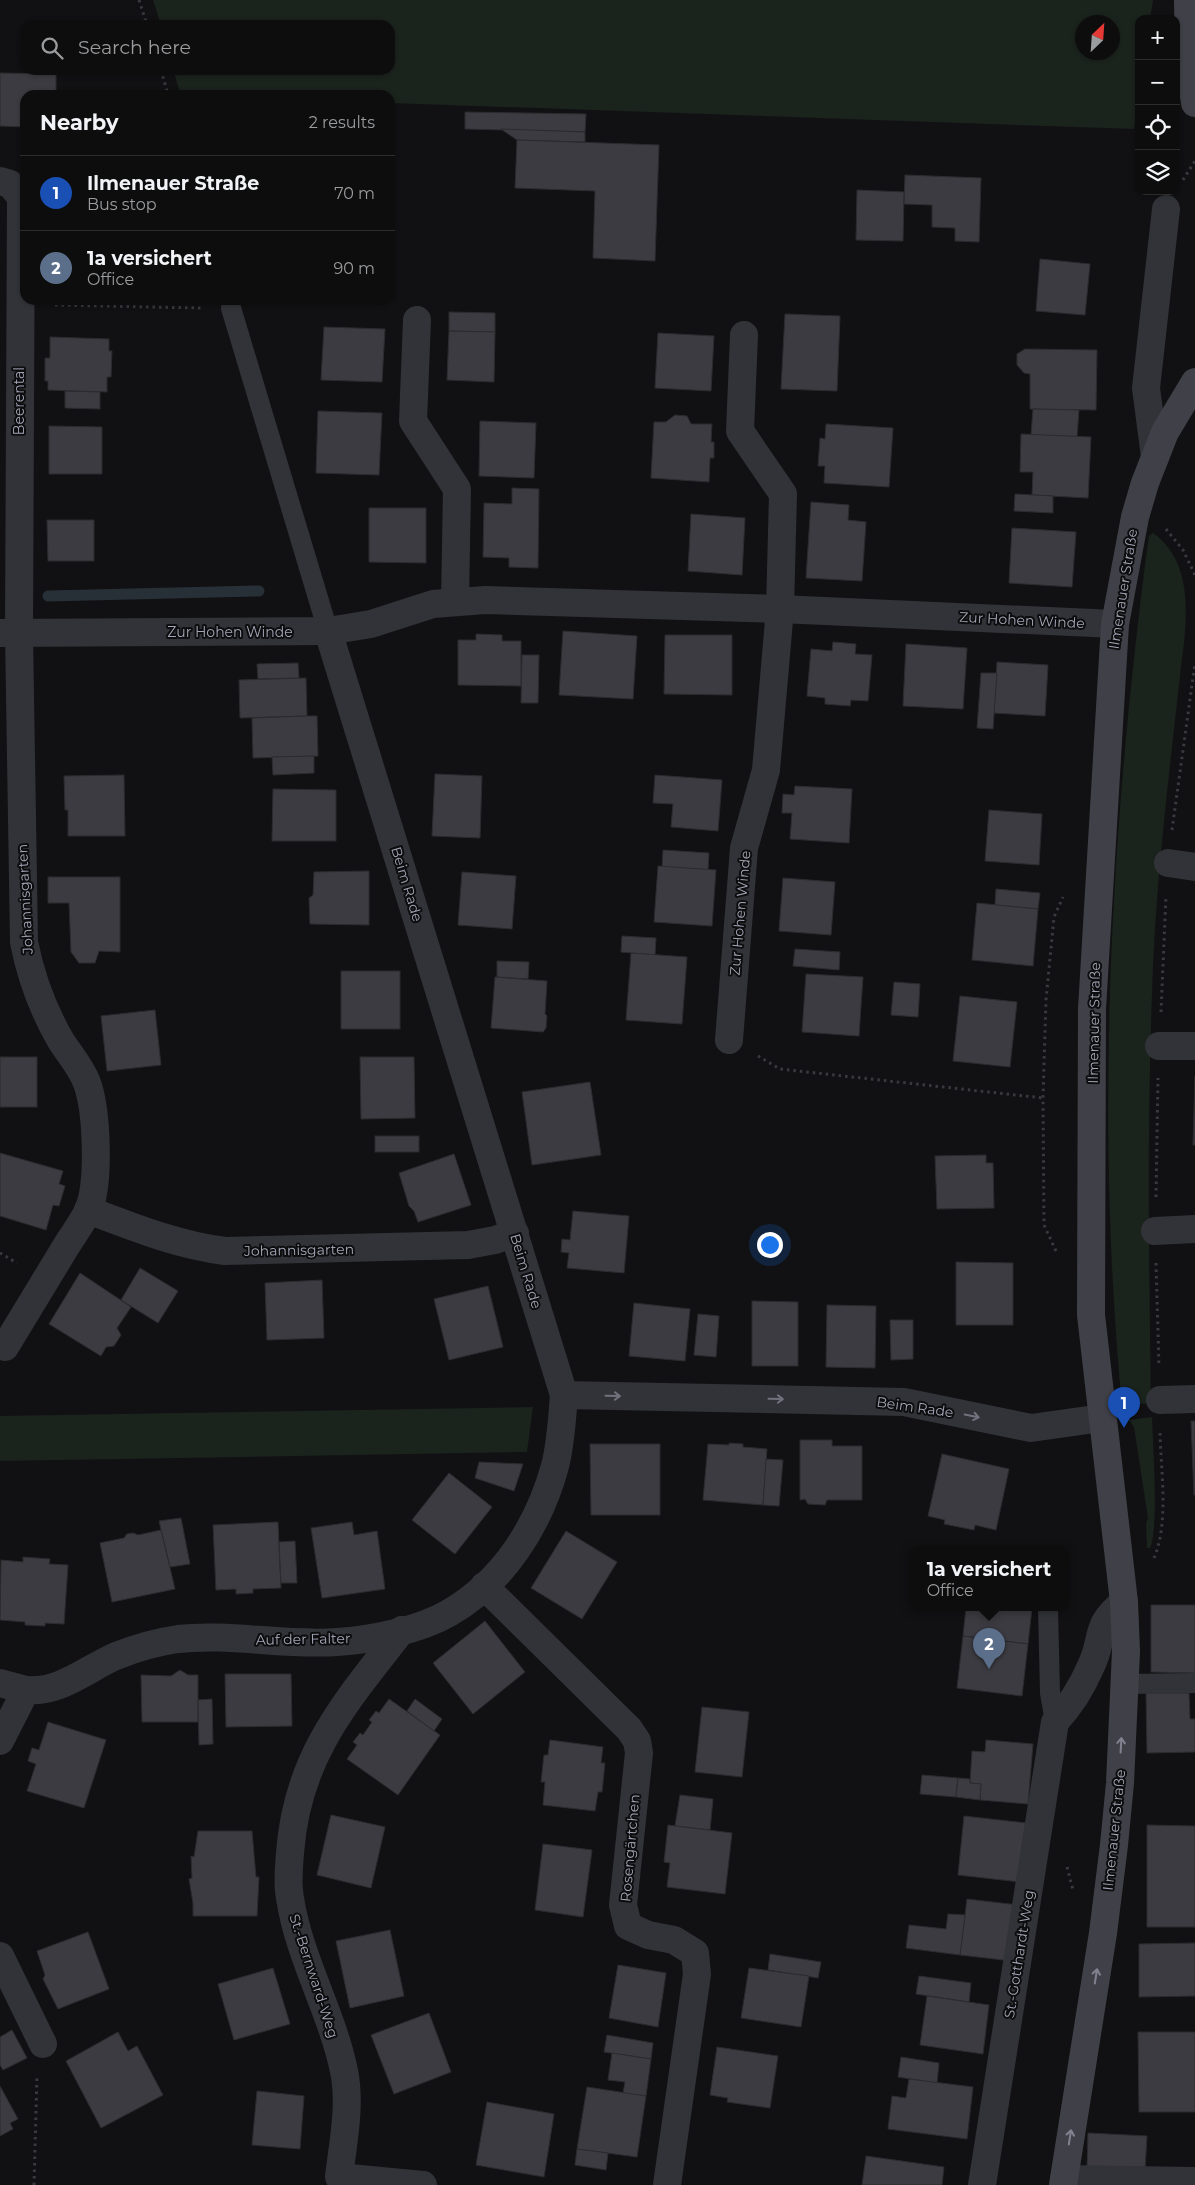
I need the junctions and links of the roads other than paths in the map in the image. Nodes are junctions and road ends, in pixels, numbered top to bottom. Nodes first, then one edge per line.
1 (1188, 0) edge
2 (1195, 103) edge
3 (0, 181) edge
4 (20, 196) edge
5 (1166, 209) dead end
6 (20, 304) edge
7 (231, 308) road end
8 (417, 320) dead end
9 (744, 335) dead end
10 (1195, 382) edge
11 (1155, 456) junction
12 (455, 601) junction
13 (780, 609) junction
14 (1115, 624) junction
15 (328, 631) junction
16 (9, 633) edge
17 (1168, 863) road end
18 (1195, 867) edge
19 (730, 1040) road end
20 (1159, 1046) dead end
21 (1195, 1046) edge
22 (88, 1210) junction
23 (1195, 1229) edge
24 (1155, 1231) dead end
25 (515, 1233) junction
26 (5, 1347) dead end
27 (564, 1395) junction
28 (1195, 1399) edge
29 (1160, 1400) dead end
30 (1102, 1418) junction
31 (484, 1586) junction
32 (1124, 1602) junction
33 (1048, 1611) edge
34 (402, 1630) junction
35 (0, 1683) edge
36 (1195, 1683) edge
37 (1125, 1684) junction
38 (26, 1690) junction
39 (1055, 1722) junction
40 (0, 1741) edge
41 (0, 1956) edge
42 (43, 2044) road end
43 (1195, 2181) edge
44 (1063, 2182) edge
45 (423, 2185) edge
46 (666, 2185) edge
47 (982, 2185) edge

1 - 2 street
3 - 4 street, Beerental
5 - 11 street, Ilmenauer Straße
6 - 16 street, Beerental
7 - 15 lane
8 - 12 street
9 - 13 street, Zur Hohen Winde
10 - 11 street, Ilmenauer Straße
11 - 14 street, Ilmenauer Straße
12 - 13 street, Zur Hohen Winde
12 - 15 street, Zur Hohen Winde
13 - 14 street, Zur Hohen Winde
13 - 19 street, Zur Hohen Winde
14 - 30 street, Ilmenauer Straße
15 - 16 street, Zur Hohen Winde
15 - 25 street, Beim Rade
16 - 22 street, Johannisgarten
17 - 18 street
20 - 21 street
22 - 25 street, Johannisgarten
22 - 26 street, Johannisgarten
23 - 24 street
25 - 27 street, Beim Rade
27 -> 30 street, Beim Rade
27 - 31 street, Auf der Falter
28 - 29 street
30 - 32 street, Ilmenauer Straße
31 - 34 street, Auf der Falter
31 - 46 street, Rosengärtchen
32 - 37 street, Ilmenauer Straße
32 - 39 street
33 - 39 lane, St.-Gotthardt-Weg
34 - 38 street, Auf der Falter
34 - 45 street, St.-Bernward-Weg
35 - 38 street, Auf der Falter
36 - 37 lane
44 -> 37 street, Ilmenauer Straße
38 - 40 street
39 - 47 street, St.-Gotthardt-Weg
41 - 42 street
43 - 44 street

